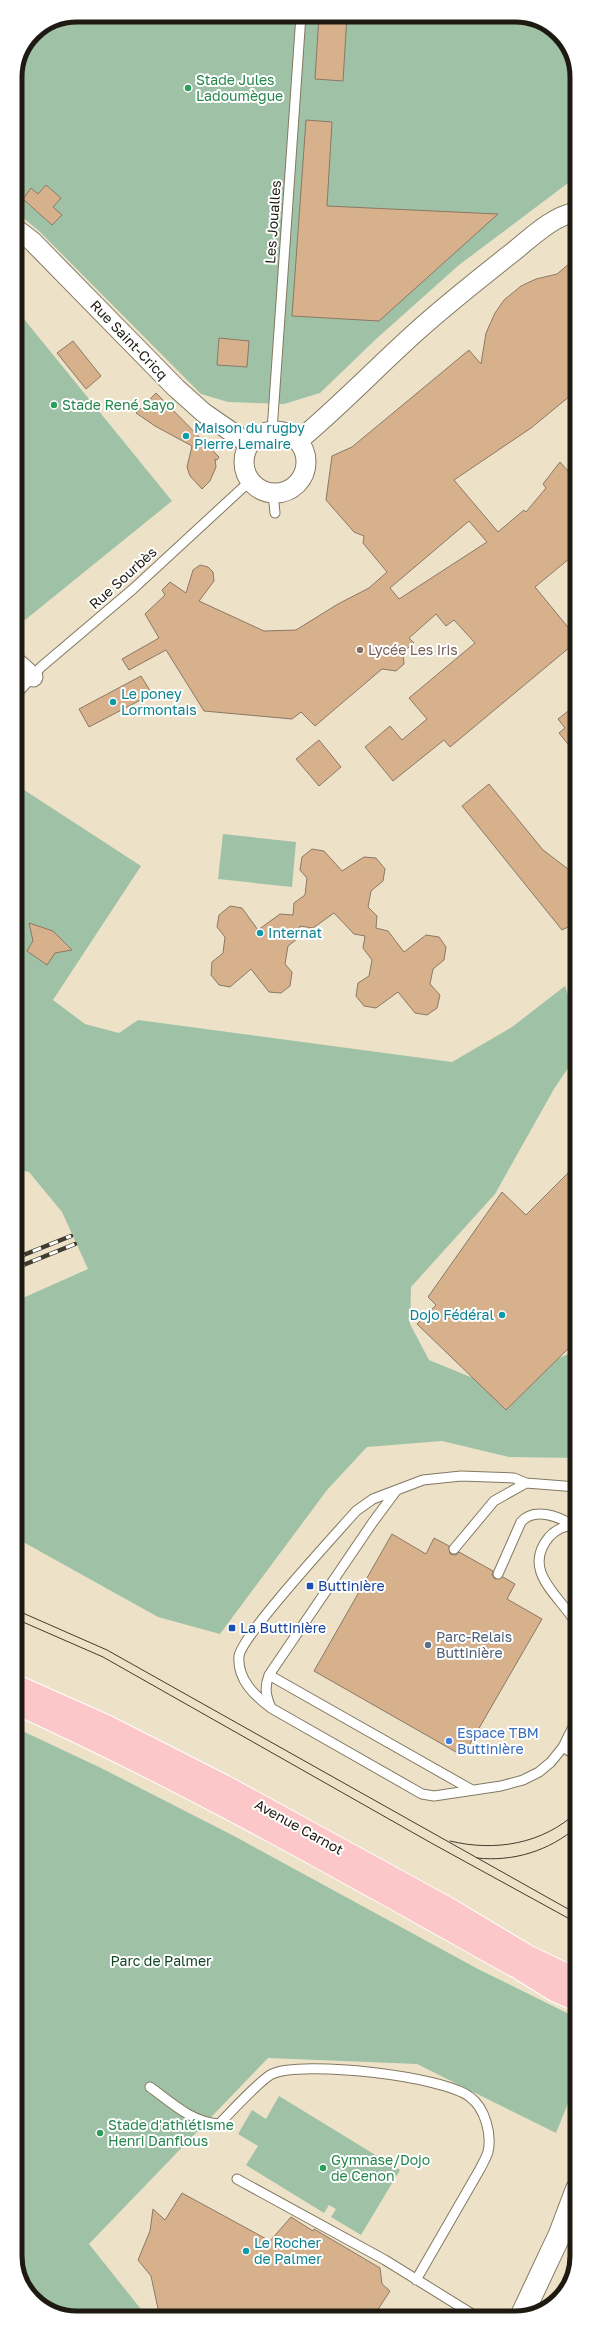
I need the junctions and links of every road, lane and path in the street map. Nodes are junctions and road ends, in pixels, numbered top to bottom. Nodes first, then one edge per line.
1 (301, 22) edge
2 (570, 214) edge
3 (22, 233) edge
4 (272, 431) junction
5 (298, 441) junction
6 (249, 444) junction
7 (250, 481) junction
8 (273, 493) junction
9 (275, 514) dead end
10 (22, 667) edge
11 (33, 677) junction
12 (22, 689) edge
13 (526, 1483) junction
14 (570, 1486) edge
15 (396, 1491) junction
16 (570, 1523) edge
17 (570, 1526) edge
18 (454, 1549) dead end
19 (498, 1574) dead end
20 (570, 1614) edge
21 (269, 1675) junction
22 (22, 1689) edge
23 (22, 1706) edge
24 (271, 1708) junction
25 (570, 1734) edge
26 (564, 1747) junction
27 (570, 1751) edge
28 (472, 1790) junction
29 (447, 1908) junction
30 (570, 1967) edge
31 (522, 1970) junction
32 (570, 1977) edge
33 (570, 1989) edge
34 (570, 1997) edge
35 (150, 2087) dead end
36 (237, 2179) dead end
37 (570, 2208) edge
38 (416, 2280) junction
39 (524, 2310) edge
40 (467, 2311) edge

1 - 4 lane, Les Joualles
2 - 5 street
3 - 6 street, Rue Saint-Cricq
4 - 5 street
4 - 6 street
5 - 8 street
6 - 7 street
7 - 8 street
7 - 11 lane, Rue Sourbès
8 - 9 lane
10 - 11 street
11 - 12 lane, Rue Sourbès
13 - 14 lane
13 - 15 lane
13 - 18 lane
15 - 21 lane
15 - 24 lane
16 - 19 lane
17 - 20 lane
21 - 24 lane
21 - 28 lane
22 - 29 main road, Avenue Carnot
23 - 31 main road, Avenue Carnot
24 - 28 lane
25 - 26 lane
26 - 27 lane
26 - 28 lane
29 - 30 main road
29 - 32 main road, Avenue Carnot
31 - 33 main road, Avenue Carnot
31 - 34 main road
35 - 38 lane
36 - 38 lane
37 - 39 street
38 - 40 lane

